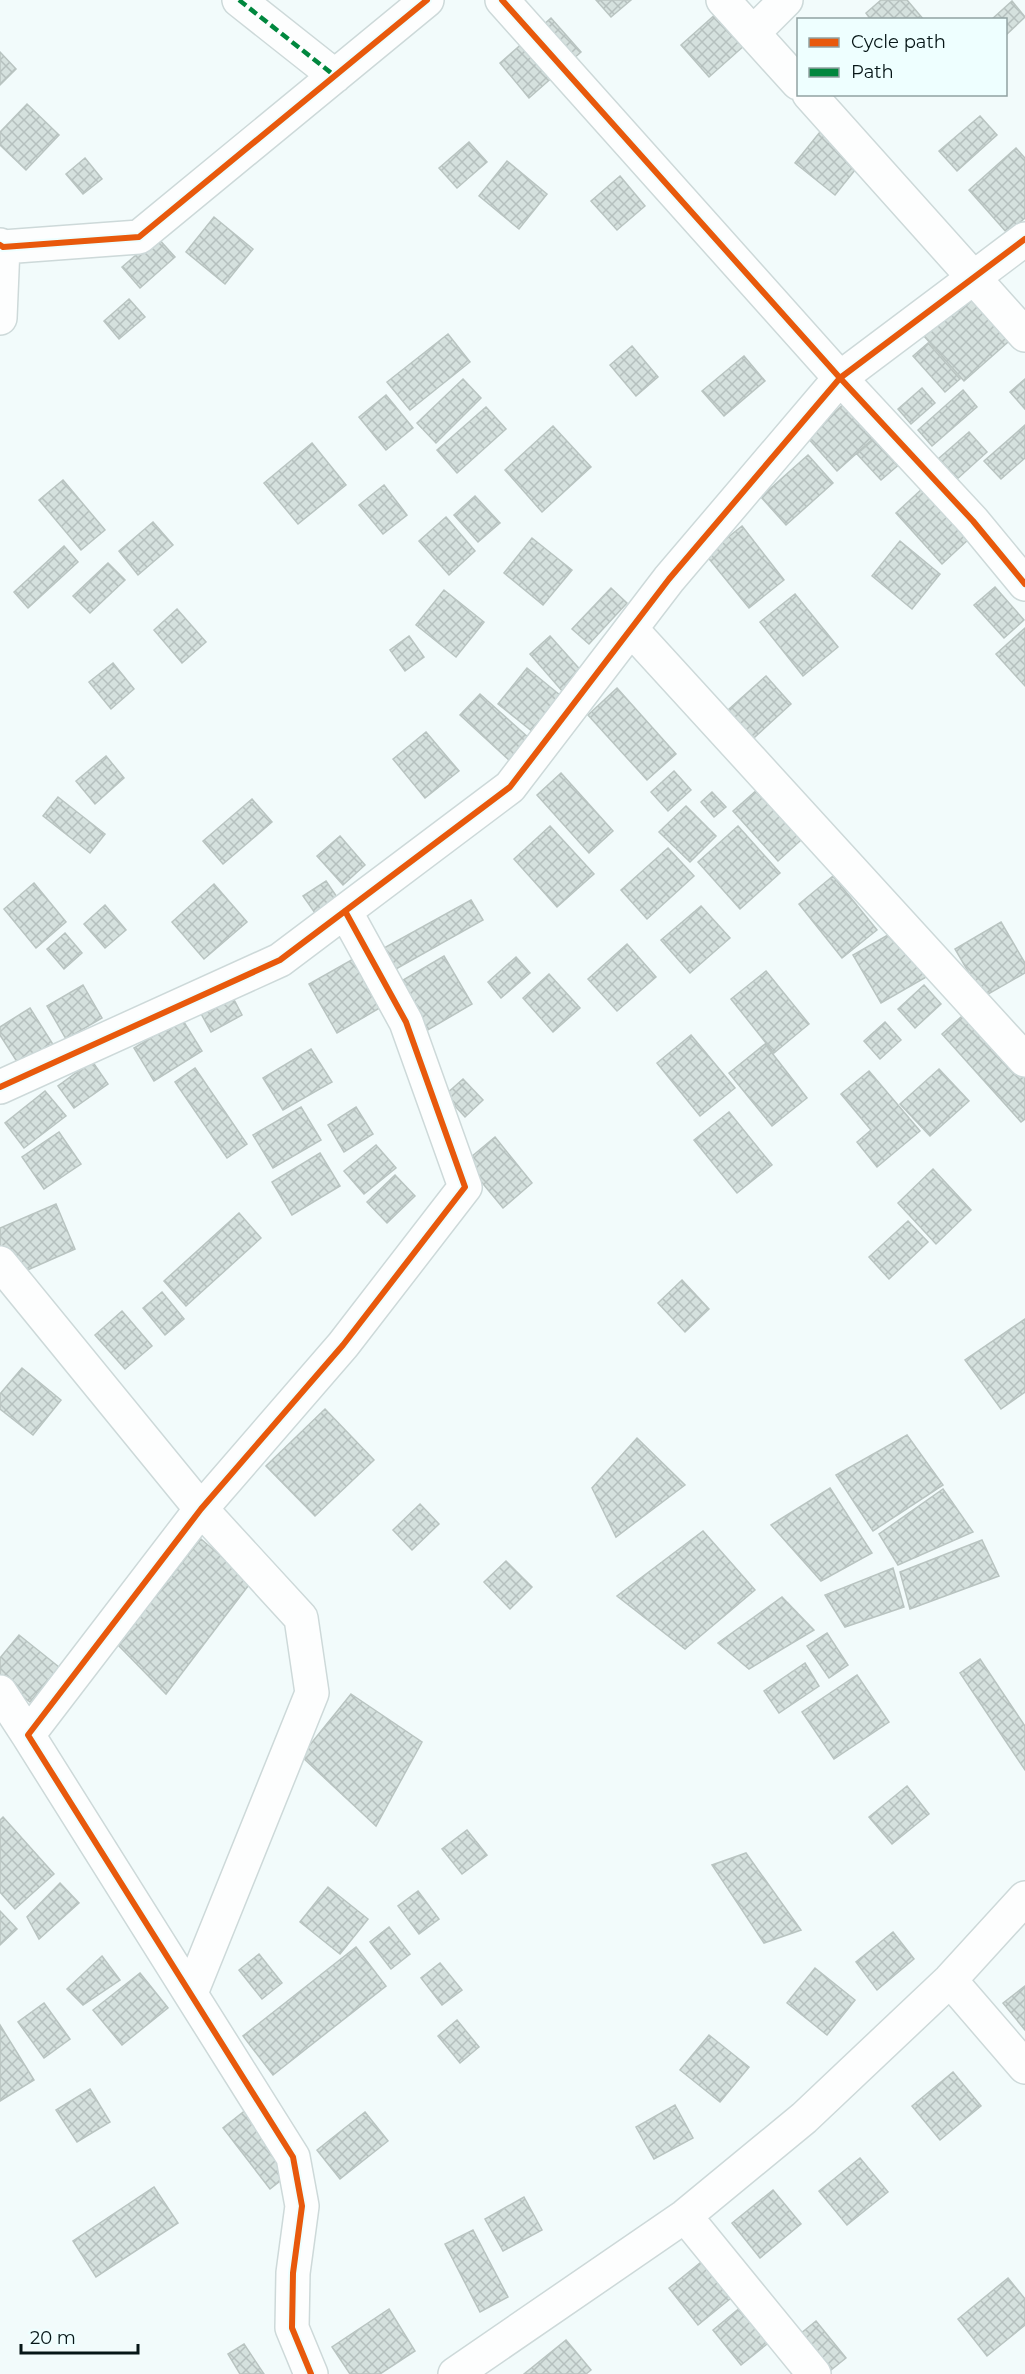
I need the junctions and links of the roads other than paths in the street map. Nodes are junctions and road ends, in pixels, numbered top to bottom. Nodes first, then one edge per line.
1 (238, 0) edge
2 (427, 0) edge
3 (502, 0) edge
4 (723, 0) edge
5 (786, 0) edge
6 (753, 33) junction
7 (334, 76) junction
8 (797, 82) edge
9 (810, 96) edge
10 (1025, 239) edge
11 (1, 246) edge
12 (974, 278) junction
13 (0, 318) edge
14 (1025, 334) edge
15 (840, 378) junction
16 (1025, 584) edge
17 (631, 628) junction
18 (345, 911) junction
19 (1025, 1060) edge
20 (0, 1087) edge
21 (0, 1263) edge
22 (201, 1509) junction
23 (0, 1692) edge
24 (28, 1735) junction
25 (1025, 1898) edge
26 (950, 1980) junction
27 (191, 1993) junction
28 (1025, 2067) edge
29 (685, 2216) junction
30 (311, 2374) edge
31 (455, 2374) edge
32 (814, 2374) edge

1 - 7 street
2 - 7 street
3 - 15 street
4 - 6 street
5 - 6 street
6 - 8 street
7 - 11 street
9 - 12 street
10 - 12 street
11 - 13 street
12 - 14 street
12 - 15 street
15 - 16 street
15 - 17 street
17 - 18 street
17 - 19 street
18 - 20 street
18 - 22 street
21 - 22 street
22 - 24 street
22 - 27 street
23 - 24 street
24 - 27 street
25 - 26 street
26 - 28 street
26 - 29 street
27 - 30 street
29 - 31 street
29 - 32 street

